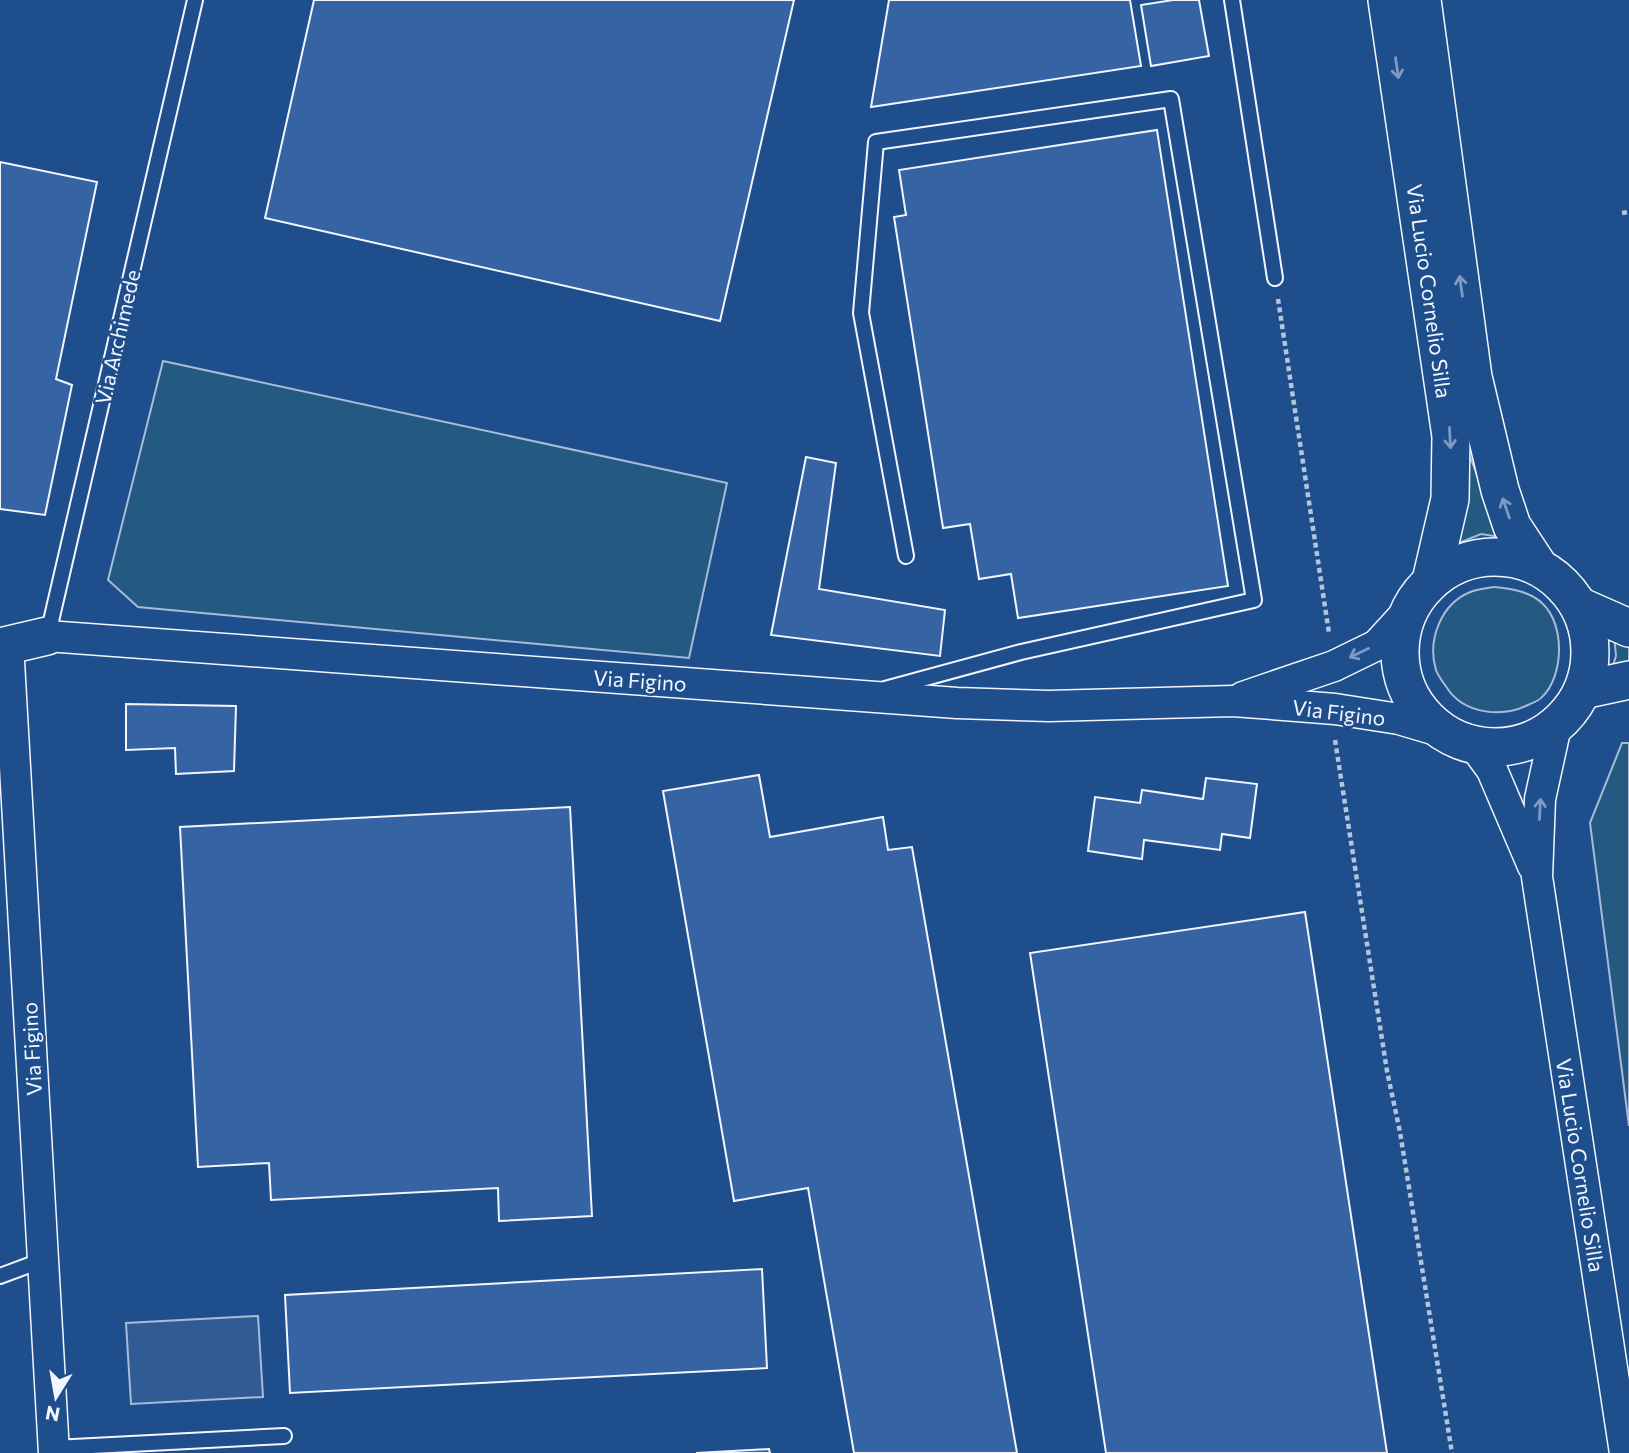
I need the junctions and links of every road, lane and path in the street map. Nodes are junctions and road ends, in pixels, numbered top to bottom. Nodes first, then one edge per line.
1 (195, 0) edge
2 (1232, 0) edge
3 (1387, 0) edge
4 (1422, 0) edge
5 (1629, 212) edge
6 (1622, 213) dead end
7 (1275, 278) joint
8 (906, 556) dead end
9 (1539, 567) junction
10 (1420, 595) junction
11 (1579, 606) junction
12 (1629, 628) edge
13 (47, 636) junction
14 (4, 646) edge
15 (1334, 666) junction
16 (1629, 680) edge
17 (1583, 690) junction
18 (858, 696) junction
19 (1233, 701) junction
20 (1335, 709) junction
21 (1556, 726) junction
22 (1458, 738) junction
23 (1537, 877) junction
24 (43, 1259) junction
25 (0, 1276) edge
26 (284, 1436) dead end
27 (54, 1451) edge
28 (1452, 1453) edge
29 (1625, 1453) edge

1 - 13 lane, Via Archimede
2 - 7 lane
3 -> 10 street, Via Lucio Cornelio Silla
9 -> 4 street, Via Lucio Cornelio Silla
5 - 6 path
7 - 15 path
8 - 18 lane
9 - 10 street, Via Lucio Cornelio Silla
9 - 11 street, Via Lucio Cornelio Silla
10 -> 15 street, Via Figino
10 - 22 street, Via Lucio Cornelio Silla
11 - 12 street, Via Lucio Cornelio Silla
11 - 17 street, Via Lucio Cornelio Silla
13 - 14 street
13 - 18 street, Via Figino
14 - 24 street, Via Figino
15 - 19 street, Via Figino
16 - 17 street
17 - 21 street, Via Lucio Cornelio Silla
18 - 19 street, Via Figino
19 - 20 street, Via Figino
20 - 22 street, Via Figino
20 - 28 path
21 - 22 street, Via Lucio Cornelio Silla
23 -> 21 street, Via Lucio Cornelio Silla
22 - 23 street, Via Lucio Cornelio Silla
23 - 29 street, Via Lucio Cornelio Silla
24 - 25 lane
24 - 27 street, Via Figino
26 - 27 lane

